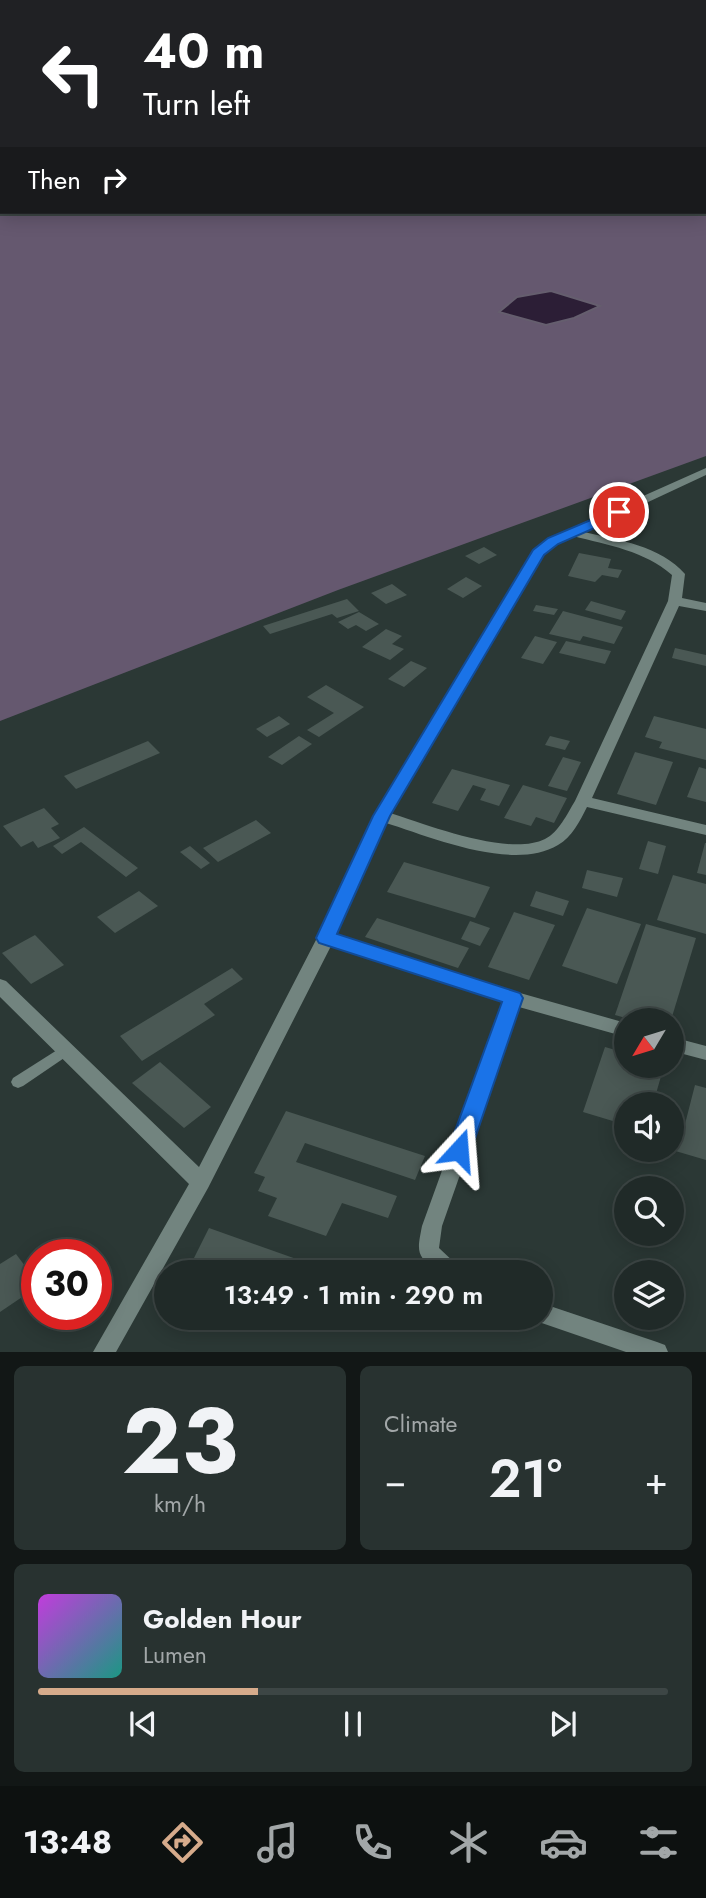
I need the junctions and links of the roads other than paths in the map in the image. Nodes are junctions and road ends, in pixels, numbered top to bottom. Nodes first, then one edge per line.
1 (706, 471) edge
2 (575, 533) junction
3 (676, 601) junction
4 (706, 607) edge
5 (583, 801) junction
6 (382, 816) junction
7 (706, 830) edge
8 (326, 938) junction
9 (0, 986) edge
10 (513, 998) junction
11 (614, 1027) edge
12 (684, 1047) edge
13 (65, 1050) junction
14 (706, 1053) edge
15 (18, 1082) dead end
16 (201, 1182) junction
17 (437, 1260) edge
18 (553, 1317) edge
19 (104, 1352) edge
20 (657, 1352) edge

1 - 2 street
2 - 3 street
2 - 6 street
3 - 4 street
3 - 5 street
5 - 6 street
5 - 7 street
6 - 8 street
8 - 10 street
8 - 16 street
9 - 13 street
10 - 11 street
10 - 17 street
12 - 14 street
13 - 15 lane
13 - 16 street
16 - 19 street
18 - 20 street

